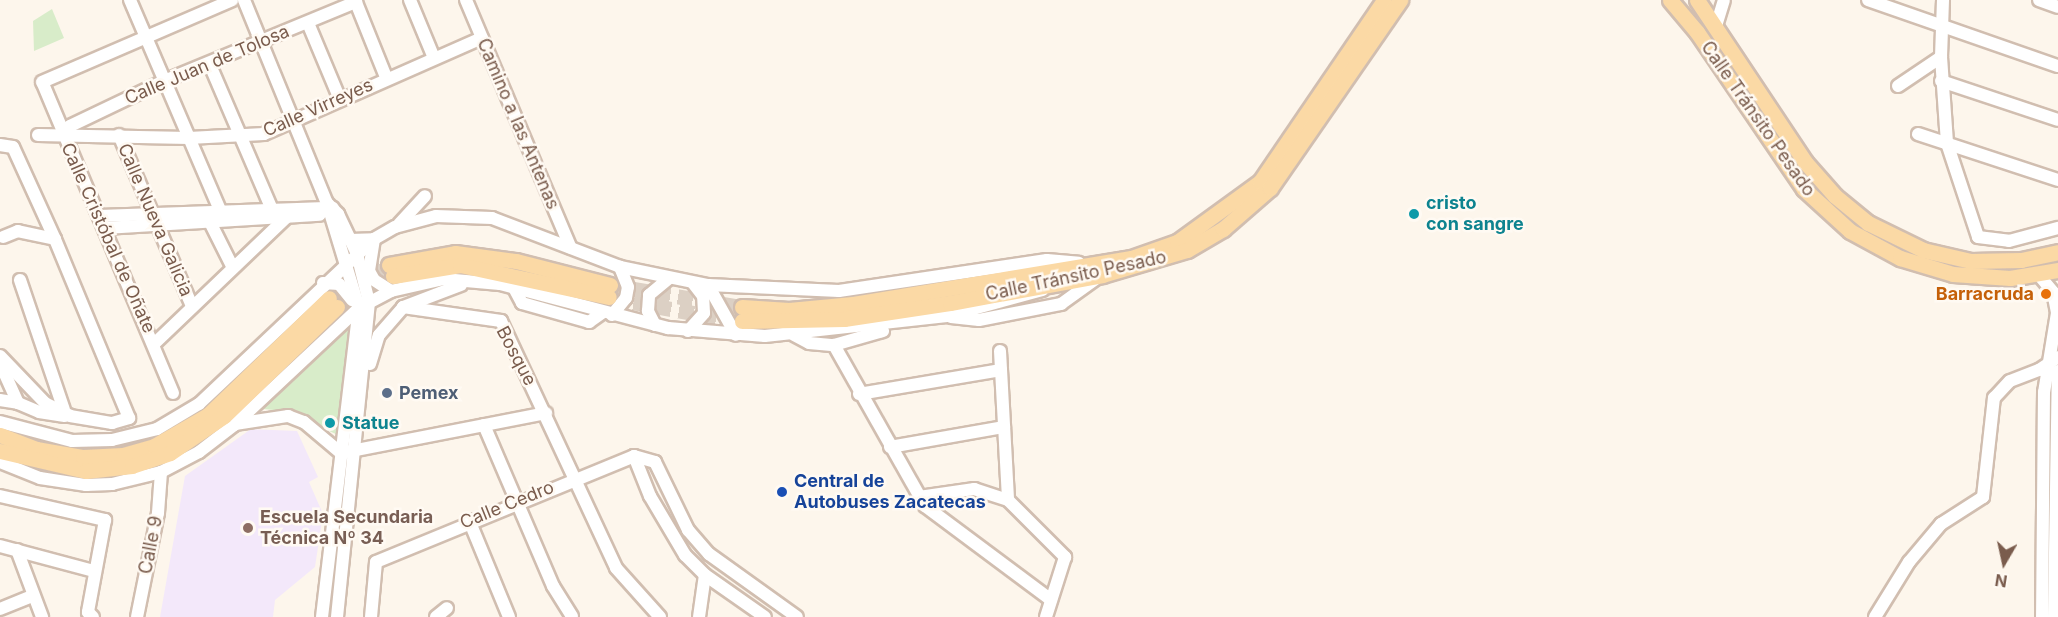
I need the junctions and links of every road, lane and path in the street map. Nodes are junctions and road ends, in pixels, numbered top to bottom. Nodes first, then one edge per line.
1 (130, 0) edge
2 (232, 0) edge
3 (244, 0) edge
4 (410, 0) edge
5 (466, 0) edge
6 (1384, 0) edge
7 (1400, 0) edge
8 (1670, 0) edge
9 (1697, 0) edge
10 (1724, 0) edge
11 (1868, 0) edge
12 (1943, 0) edge
13 (2038, 0) edge
14 (355, 1) edge
15 (1883, 2) edge
16 (2058, 7) edge
17 (308, 23) junction
18 (1940, 25) junction
19 (1716, 26) junction
20 (147, 37) junction
21 (482, 38) junction
22 (262, 43) junction
23 (1941, 57) junction
24 (435, 58) junction
25 (210, 65) junction
26 (2058, 66) edge
27 (387, 78) junction
28 (164, 81) junction
29 (1941, 81) junction
30 (1898, 86) dead end
31 (339, 97) junction
32 (292, 120) junction
33 (2058, 120) edge
34 (62, 134) junction
35 (1918, 134) dead end
36 (38, 135) dead end
37 (119, 135) junction
38 (244, 137) junction
39 (189, 138) junction
40 (1947, 143) junction
41 (0, 145) edge
42 (2058, 180) edge
43 (425, 196) dead end
44 (271, 207) junction
45 (220, 210) junction
46 (330, 210) junction
47 (286, 218) junction
48 (154, 219) junction
49 (102, 222) junction
50 (210, 222) junction
51 (395, 227) junction
52 (2058, 228) edge
53 (3, 237) dead end
54 (56, 238) junction
55 (374, 239) junction
56 (345, 242) junction
57 (571, 248) junction
58 (2058, 252) edge
59 (352, 258) junction
60 (233, 267) junction
61 (620, 267) junction
62 (1097, 269) junction
63 (2058, 270) edge
64 (2038, 274) junction
65 (391, 278) junction
66 (669, 278) junction
67 (20, 280) dead end
68 (483, 281) junction
69 (1055, 281) junction
70 (693, 283) junction
71 (708, 285) junction
72 (610, 291) tunnel mouth
73 (334, 301) junction
74 (364, 305) junction
75 (192, 306) junction
76 (403, 307) junction
77 (607, 314) junction
78 (947, 316) junction
79 (740, 321) junction
80 (904, 323) junction
81 (655, 325) junction
82 (688, 331) junction
83 (794, 335) junction
84 (155, 343) junction
85 (834, 345) junction
86 (1000, 351) dead end
87 (0, 356) edge
88 (2058, 357) edge
89 (0, 363) edge
90 (2047, 364) junction
91 (1001, 370) junction
92 (2058, 371) edge
93 (363, 382) junction
94 (173, 393) dead end
95 (859, 394) junction
96 (0, 400) edge
97 (18, 403) junction
98 (546, 412) junction
99 (67, 413) junction
100 (0, 422) edge
101 (234, 425) junction
102 (484, 425) junction
103 (1004, 427) junction
104 (2050, 431) junction
105 (0, 435) edge
106 (890, 447) junction
107 (356, 450) junction
108 (0, 451) edge
109 (341, 453) junction
110 (634, 456) junction
111 (0, 462) edge
112 (0, 471) edge
113 (161, 472) junction
114 (576, 477) junction
115 (40, 478) junction
116 (0, 496) edge
117 (919, 497) junction
118 (518, 500) junction
119 (1008, 500) junction
120 (469, 520) junction
121 (2056, 530) edge
122 (2043, 540) junction
123 (6, 549) edge
124 (2056, 567) edge
125 (94, 571) junction
126 (2042, 574) junction
127 (705, 575) junction
128 (33, 596) junction
129 (1051, 600) junction
130 (447, 608) dead end
131 (0, 609) edge
132 (569, 615) edge
133 (42, 617) edge
134 (93, 617) edge
135 (137, 617) edge
136 (322, 617) edge
137 (337, 617) edge
138 (371, 617) edge
139 (436, 617) edge
140 (509, 617) edge
141 (660, 617) edge
142 (699, 617) edge
143 (765, 617) edge
144 (797, 617) edge
145 (1046, 617) edge
146 (1875, 617) edge
147 (2042, 617) edge
148 (2054, 617) edge

1 - 20 street
2 - 20 street
3 - 22 street
4 - 24 street
5 - 21 street, Camino a las Antenas
6 - 62 main road, Calle Tránsito Pesado
7 - 62 main road, Calle Tránsito Pesado
8 - 64 main road, Calle Tránsito Pesado
9 - 19 main road, Calle Tránsito Pesado
10 - 19 street
11 - 15 street
12 - 18 street
13 - 16 street
14 - 17 street, Calle Juan de Tolosa
14 - 27 street
15 - 18 street
17 - 22 street, Calle Juan de Tolosa
17 - 31 street
18 - 23 street
18 - 26 street
19 - 58 main road, Calle Tránsito Pesado
20 - 28 street
20 - 34 street, Calle Cristóbal de Oñate
21 - 24 street, Calle Virreyes
21 - 57 street, Camino a las Antenas
22 - 25 street, Calle Juan de Tolosa
22 - 32 street
23 - 29 street
23 - 30 street
24 - 27 street, Calle Virreyes
25 - 28 street, Calle Juan de Tolosa
25 - 38 street
27 - 31 street, Calle Virreyes
28 - 34 street, Calle Juan de Tolosa
28 - 39 street
29 - 33 street
29 - 40 street
31 - 32 street, Calle Virreyes
32 - 38 street, Calle Virreyes
32 - 46 street
34 - 36 street, Calle Virreyes
34 - 37 street, Calle Virreyes
34 - 49 street, Calle Cristóbal de Oñate
35 - 40 street
37 - 39 street, Calle Virreyes
37 - 48 street, Calle Nueva Galicia
38 - 39 street, Calle Virreyes
38 - 44 street
39 - 45 street
40 - 42 street
40 - 52 street
41 - 54 street
43 - 51 street
44 - 45 street
44 - 46 street
45 - 48 street
46 - 47 street
46 - 56 street
47 - 50 street
47 - 60 street
48 - 49 street
48 - 50 street
48 - 75 street, Calle Nueva Galicia
49 - 84 street, Calle Cristóbal de Oñate
50 - 60 street
51 - 55 street
51 - 57 street
53 - 54 street
54 - 99 street
55 - 56 street
55 - 59 street
55 - 65 street
56 - 59 street
56 - 73 street
57 - 61 street
59 - 73 street
59 - 74 street
60 - 75 street
61 - 66 street
61 - 77 street
62 - 69 main road, Calle Tránsito Pesado
62 - 71 street
62 - 78 street
62 - 79 main road, Calle Tránsito Pesado
63 - 64 main road, Calle Tránsito Pesado
64 - 90 street
65 - 68 street
65 - 72 main road
65 - 74 street
66 - 70 street
66 - 81 street
67 - 99 street
68 - 76 street
68 - 77 street
69 - 78 street
69 - 79 main road, Calle Tránsito Pesado
70 - 71 street
70 - 82 street
71 - 79 street
73 - 74 street
73 - 100 street
73 - 101 street
73 - 105 main road
73 - 108 main road
74 - 93 street
74 - 109 street
75 - 84 street
76 - 93 street
76 - 98 street, Bosque
77 - 81 street
78 - 80 street
79 - 82 street
79 - 83 street
80 - 83 street
80 - 85 street
81 - 82 street
83 - 85 street
84 - 94 street, Calle Cristóbal de Oñate
85 - 95 street
86 - 91 street
87 - 99 street
88 - 90 street
89 - 97 street
90 - 104 street
90 - 146 street
91 - 95 street
91 - 103 street
92 - 104 street
93 - 107 street
95 - 106 street
96 - 97 street
97 - 99 street
98 - 102 street
98 - 114 street, Bosque
101 - 109 street
101 - 113 street
102 - 107 street
102 - 118 street
103 - 106 street
103 - 119 street
104 - 121 street
104 - 122 street
106 - 117 street
107 - 109 street
107 - 137 street
109 - 136 street
110 - 114 street, Calle Cedro
110 - 127 street
110 - 144 street
111 - 115 street
112 - 115 street
113 - 115 street
113 - 135 street, Calle 9
114 - 118 street, Calle Cedro
114 - 141 street, Bosque
116 - 125 street
117 - 119 street
117 - 129 street
118 - 120 street, Calle Cedro
118 - 132 street
119 - 129 street
120 - 138 street, Calle Cedro
120 - 140 street
121 - 122 street
121 - 124 street
122 - 126 street
123 - 125 street
123 - 128 street
124 - 126 street
124 - 148 street
125 - 134 street
126 - 147 street
127 - 142 street
127 - 143 street
128 - 131 street
128 - 133 street
129 - 145 street
130 - 139 street

